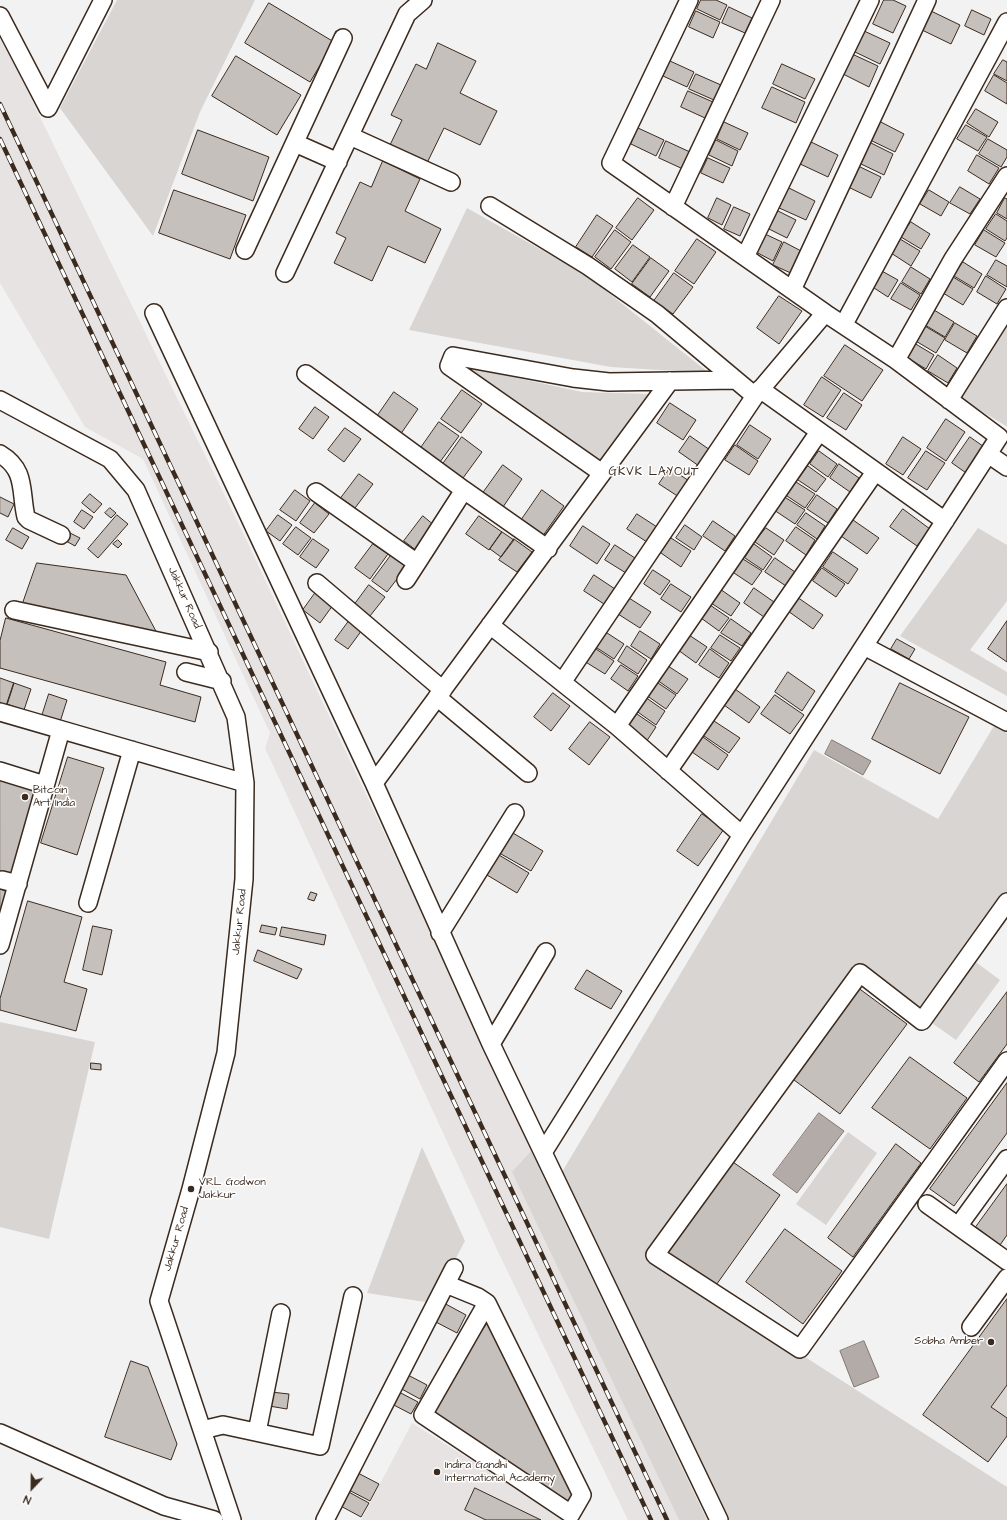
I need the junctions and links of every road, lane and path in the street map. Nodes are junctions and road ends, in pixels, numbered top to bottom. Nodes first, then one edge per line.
1 (103, 0) edge
2 (423, 0) edge
3 (689, 0) edge
4 (771, 0) edge
5 (870, 0) edge
6 (927, 0) edge
7 (0, 16) edge
8 (1007, 22) edge
9 (343, 38) dead end
10 (350, 136) junction
11 (295, 143) junction
12 (338, 162) junction
13 (1007, 176) edge
14 (451, 182) dead end
15 (490, 206) dead end
16 (673, 207) junction
17 (245, 250) dead end
18 (745, 257) junction
19 (284, 273) dead end
20 (792, 290) junction
21 (1007, 308) edge
22 (154, 313) dead end
23 (825, 313) junction
24 (844, 324) junction
25 (896, 360) junction
26 (306, 374) dead end
27 (736, 380) junction
28 (670, 381) junction
29 (758, 393) junction
30 (0, 400) edge
31 (949, 400) junction
32 (819, 432) junction
33 (1003, 436) edge
34 (0, 454) edge
35 (988, 454) junction
36 (1007, 467) edge
37 (876, 472) junction
38 (602, 473) junction
39 (464, 490) junction
40 (316, 492) dead end
41 (945, 521) junction
42 (61, 536) dead end
43 (548, 549) junction
44 (417, 563) junction
45 (406, 580) dead end
46 (317, 583) dead end
47 (14, 610) dead end
48 (490, 625) junction
49 (864, 646) junction
50 (209, 652) junction
51 (186, 672) dead end
52 (222, 681) junction
53 (563, 681) junction
54 (440, 693) junction
55 (0, 712) edge
56 (1006, 721) edge
57 (617, 726) junction
58 (61, 730) junction
59 (132, 750) junction
60 (0, 771) edge
61 (668, 771) junction
62 (528, 773) dead end
63 (245, 783) junction
64 (374, 783) junction
65 (45, 785) junction
66 (515, 812) dead end
67 (742, 835) junction
68 (1007, 902) edge
69 (88, 903) dead end
70 (440, 933) junction
71 (0, 945) edge
72 (546, 952) dead end
73 (491, 1044) junction
74 (1007, 1061) edge
75 (544, 1151) junction
76 (1007, 1159) edge
77 (927, 1204) dead end
78 (959, 1225) junction
79 (1007, 1260) edge
80 (454, 1268) dead end
81 (1007, 1278) edge
82 (446, 1284) junction
83 (353, 1296) dead end
84 (487, 1303) junction
85 (281, 1313) dead end
86 (971, 1326) dead end
87 (202, 1430) junction
88 (257, 1432) junction
89 (0, 1433) edge
90 (214, 1520) edge
91 (232, 1520) edge
92 (325, 1520) edge
93 (719, 1520) edge

1 - 7 street
2 - 10 street
3 - 16 street
4 - 16 street
5 - 18 street
6 - 20 street
8 - 24 street
9 - 11 street
10 - 12 street
10 - 14 street
11 - 12 street
11 - 17 street
12 - 19 street
13 - 25 street
15 - 27 street
16 - 18 street
18 - 20 street
20 - 23 street
21 - 31 street
22 - 64 street
23 - 24 street
23 - 29 street
24 - 25 street
25 - 31 street
26 - 39 street
27 - 28 street
27 - 29 street
28 - 38 street
28 - 38 street
29 - 32 street
29 - 53 street
30 - 50 street, Jakkur Road
31 - 33 street
32 - 37 street
32 - 57 street
33 - 35 street
34 - 42 street
35 - 36 street
35 - 41 street
37 - 41 street
37 - 61 street
38 - 43 street
39 - 43 street
39 - 44 street
40 - 44 street
41 - 49 street
43 - 48 street
44 - 45 street
46 - 54 street
47 - 50 street
48 - 53 street
48 - 54 street
49 - 56 street
49 - 67 street
50 - 52 street, Jakkur Road
51 - 52 street
52 - 63 street, Jakkur Road
53 - 57 street
54 - 62 street
54 - 64 street
55 - 58 street
57 - 61 street
58 - 59 street
58 - 65 street
59 - 63 street
59 - 69 street
60 - 65 street
61 - 67 street
63 - 87 street, Jakkur Road
64 - 70 street
65 - 71 street
66 - 70 street
67 - 75 street
68 - 74 street
70 - 73 street
72 - 73 street
73 - 75 street
75 - 93 street
76 - 78 street
77 - 78 street
78 - 79 street
80 - 82 street
81 - 86 street
82 - 84 street
82 - 92 street
83 - 88 street
84 - 84 street
85 - 88 street
87 - 88 street
87 - 91 street, Jakkur Road
89 - 90 street

